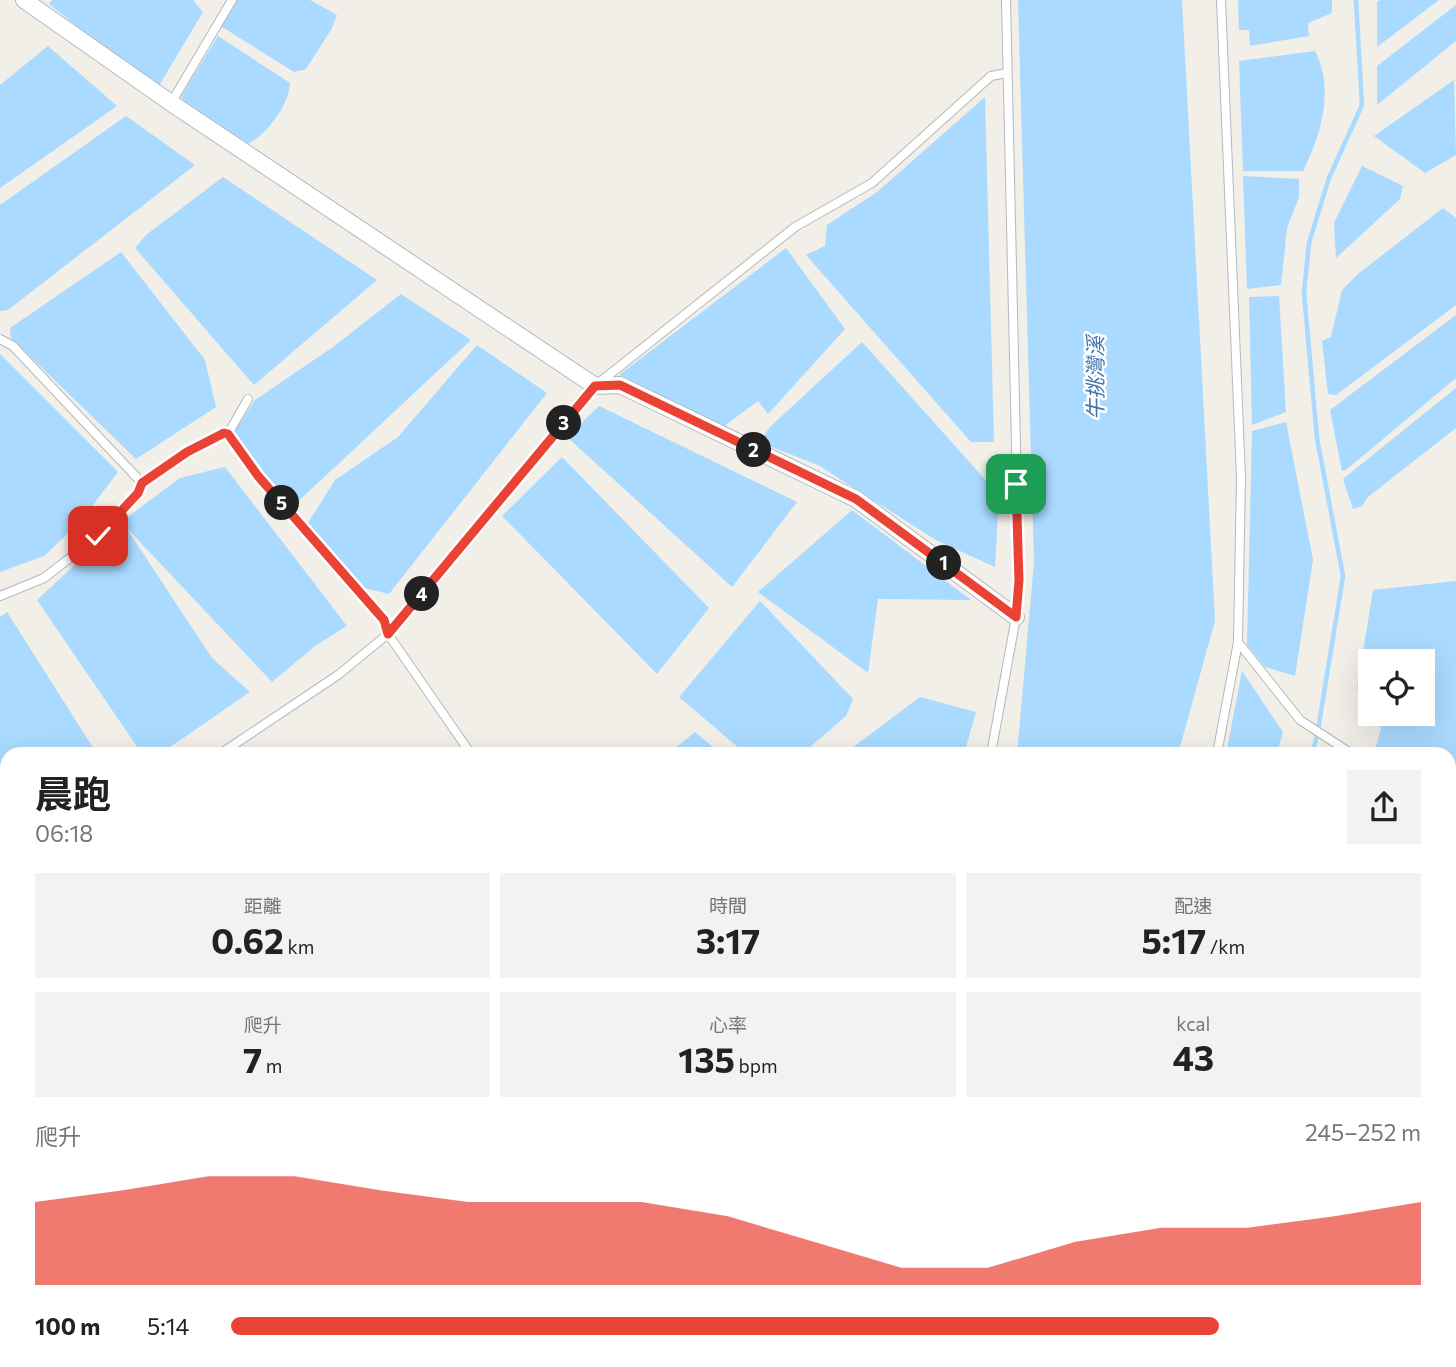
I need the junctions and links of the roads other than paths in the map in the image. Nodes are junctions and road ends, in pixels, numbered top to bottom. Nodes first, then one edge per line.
1 (24, 0) edge
2 (232, 0) edge
3 (1006, 0) edge
4 (1221, 0) edge
5 (1007, 73) junction
6 (171, 103) junction
7 (0, 339) edge
8 (595, 386) junction
9 (248, 399) dead end
10 (228, 434) junction
11 (142, 483) junction
12 (0, 596) edge
13 (1016, 617) junction
14 (388, 634) junction
15 (1238, 642) junction
16 (230, 747) edge
17 (466, 747) edge
18 (992, 747) edge
19 (1218, 747) edge
20 (1342, 747) edge

1 - 6 street
2 - 6 lane
3 - 5 lane
4 - 15 lane
5 - 8 lane
5 - 13 lane
6 - 8 street
7 - 11 lane
8 - 13 street
8 - 14 lane
9 - 10 lane
10 - 11 lane
10 - 14 lane
11 - 12 lane
13 - 18 lane
14 - 16 lane
14 - 17 lane
15 - 19 lane
15 - 20 lane

